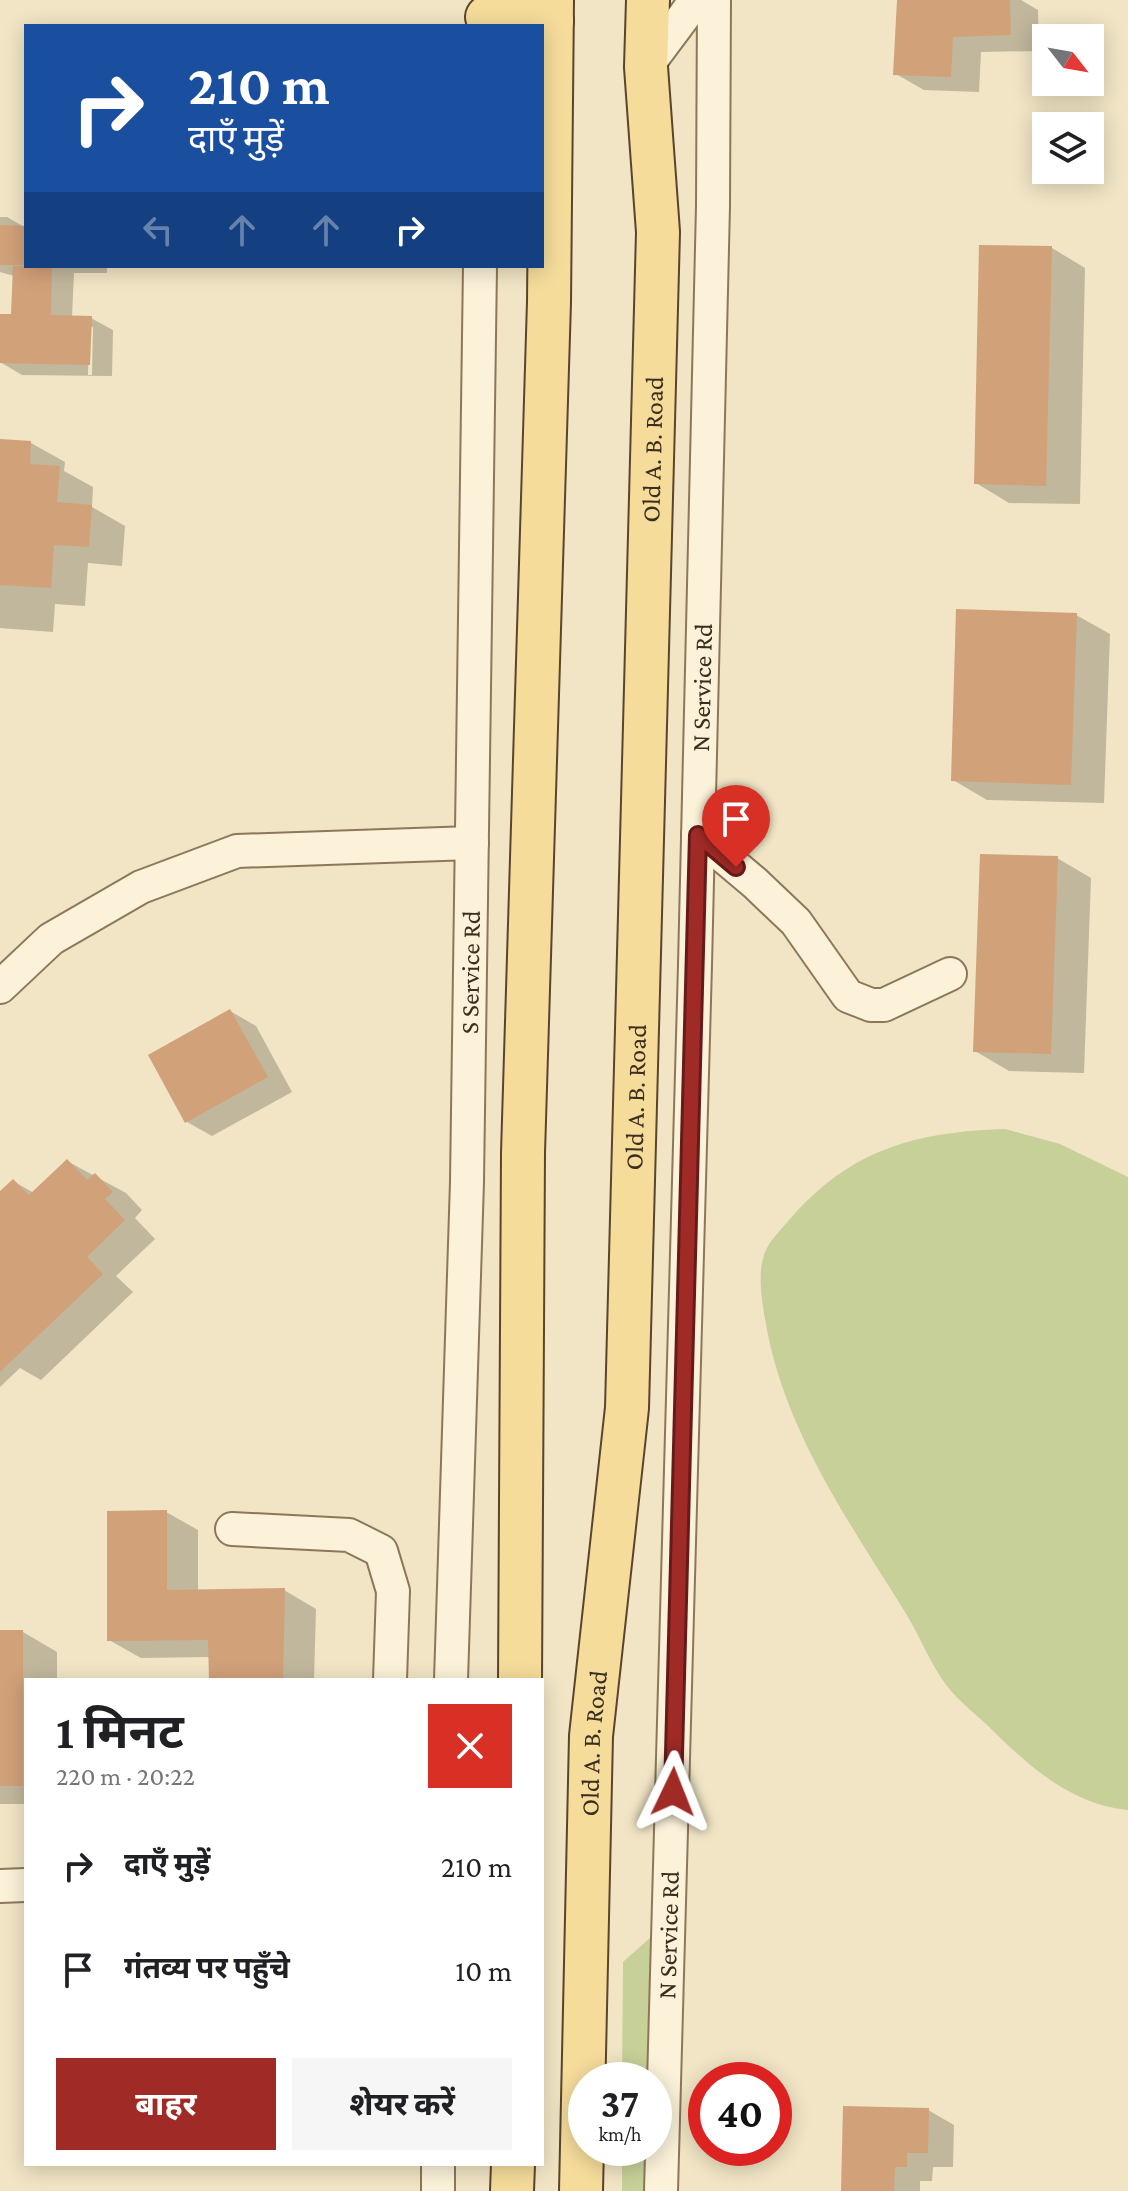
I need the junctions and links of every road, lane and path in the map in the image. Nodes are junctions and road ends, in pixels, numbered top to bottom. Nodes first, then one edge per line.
1 (648, 0) edge
2 (696, 0) edge
3 (714, 0) edge
4 (552, 10) edge
5 (487, 14) edge
6 (646, 67) junction
7 (480, 268) edge
8 (698, 835) junction
9 (472, 843) junction
10 (950, 974) dead end
11 (0, 987) edge
12 (232, 1529) dead end
13 (390, 1678) edge
14 (451, 1678) edge
15 (520, 1678) edge
16 (24, 1885) edge
17 (0, 1886) edge
18 (438, 2166) edge
19 (513, 2166) edge
20 (438, 2191) edge
21 (512, 2191) edge
22 (581, 2191) edge
23 (661, 2191) edge

1 - 6 main road, Old A. B. Road
2 - 6 street
3 - 8 street, N Service Rd
4 - 5 main road
4 - 15 main road
6 - 22 main road, Old A. B. Road
7 - 9 street, S Service Rd
8 - 10 street
8 - 23 street, N Service Rd
9 - 11 street
9 - 14 street, S Service Rd
12 - 13 street
16 - 17 street
18 - 20 street
19 - 21 main road

